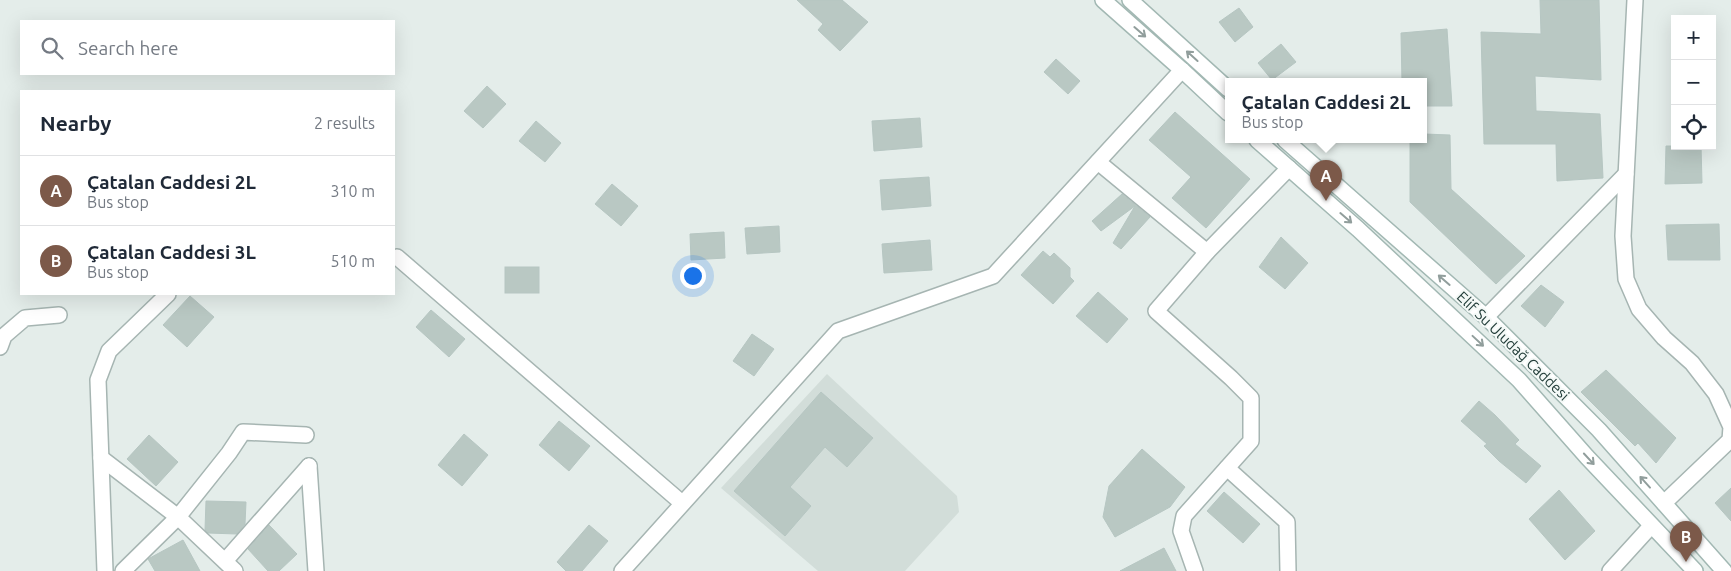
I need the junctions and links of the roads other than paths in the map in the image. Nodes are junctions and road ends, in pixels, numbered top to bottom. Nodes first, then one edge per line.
1 (1103, 0) edge
2 (1130, 0) edge
3 (1635, 0) edge
4 (1182, 70) junction
5 (1225, 86) edge
6 (1225, 110) edge
7 (1260, 143) edge
8 (1288, 143) edge
9 (1098, 162) junction
10 (1289, 168) junction
11 (1626, 174) junction
12 (1207, 252) junction
13 (397, 257) dead end
14 (167, 295) edge
15 (59, 315) dead end
16 (1486, 317) junction
17 (0, 347) edge
18 (306, 435) dead end
19 (101, 458) junction
20 (1227, 468) junction
21 (682, 504) junction
22 (1664, 504) junction
23 (178, 517) junction
24 (1651, 526) junction
25 (230, 566) edge
26 (105, 571) edge
27 (123, 571) edge
28 (316, 571) edge
29 (622, 571) edge
30 (1195, 571) edge
31 (1288, 571) edge
32 (1610, 571) edge
33 (1695, 571) edge
34 (1724, 571) edge

1 -> 4 street
5 -> 2 street
3 - 11 street
4 - 6 street
4 - 9 street
7 - 10 street, Elif Su Uludağ Caddesi
16 -> 8 street, Elif Su Uludağ Caddesi
9 - 12 street
9 - 21 street
10 - 12 street
10 -> 24 street, Elif Su Uludağ Caddesi
11 - 16 street
11 - 22 street
12 - 20 street
13 - 21 street
14 - 19 street
15 - 17 street
22 -> 16 street, Elif Su Uludağ Caddesi
18 - 23 street
19 - 23 street
19 - 26 street
20 - 30 street
20 - 31 street
21 - 29 street
22 - 34 street, Elif Su Uludağ Caddesi
23 - 25 street
23 - 27 street
24 - 32 street
24 - 33 street, Elif Su Uludağ Caddesi
25 - 28 street

